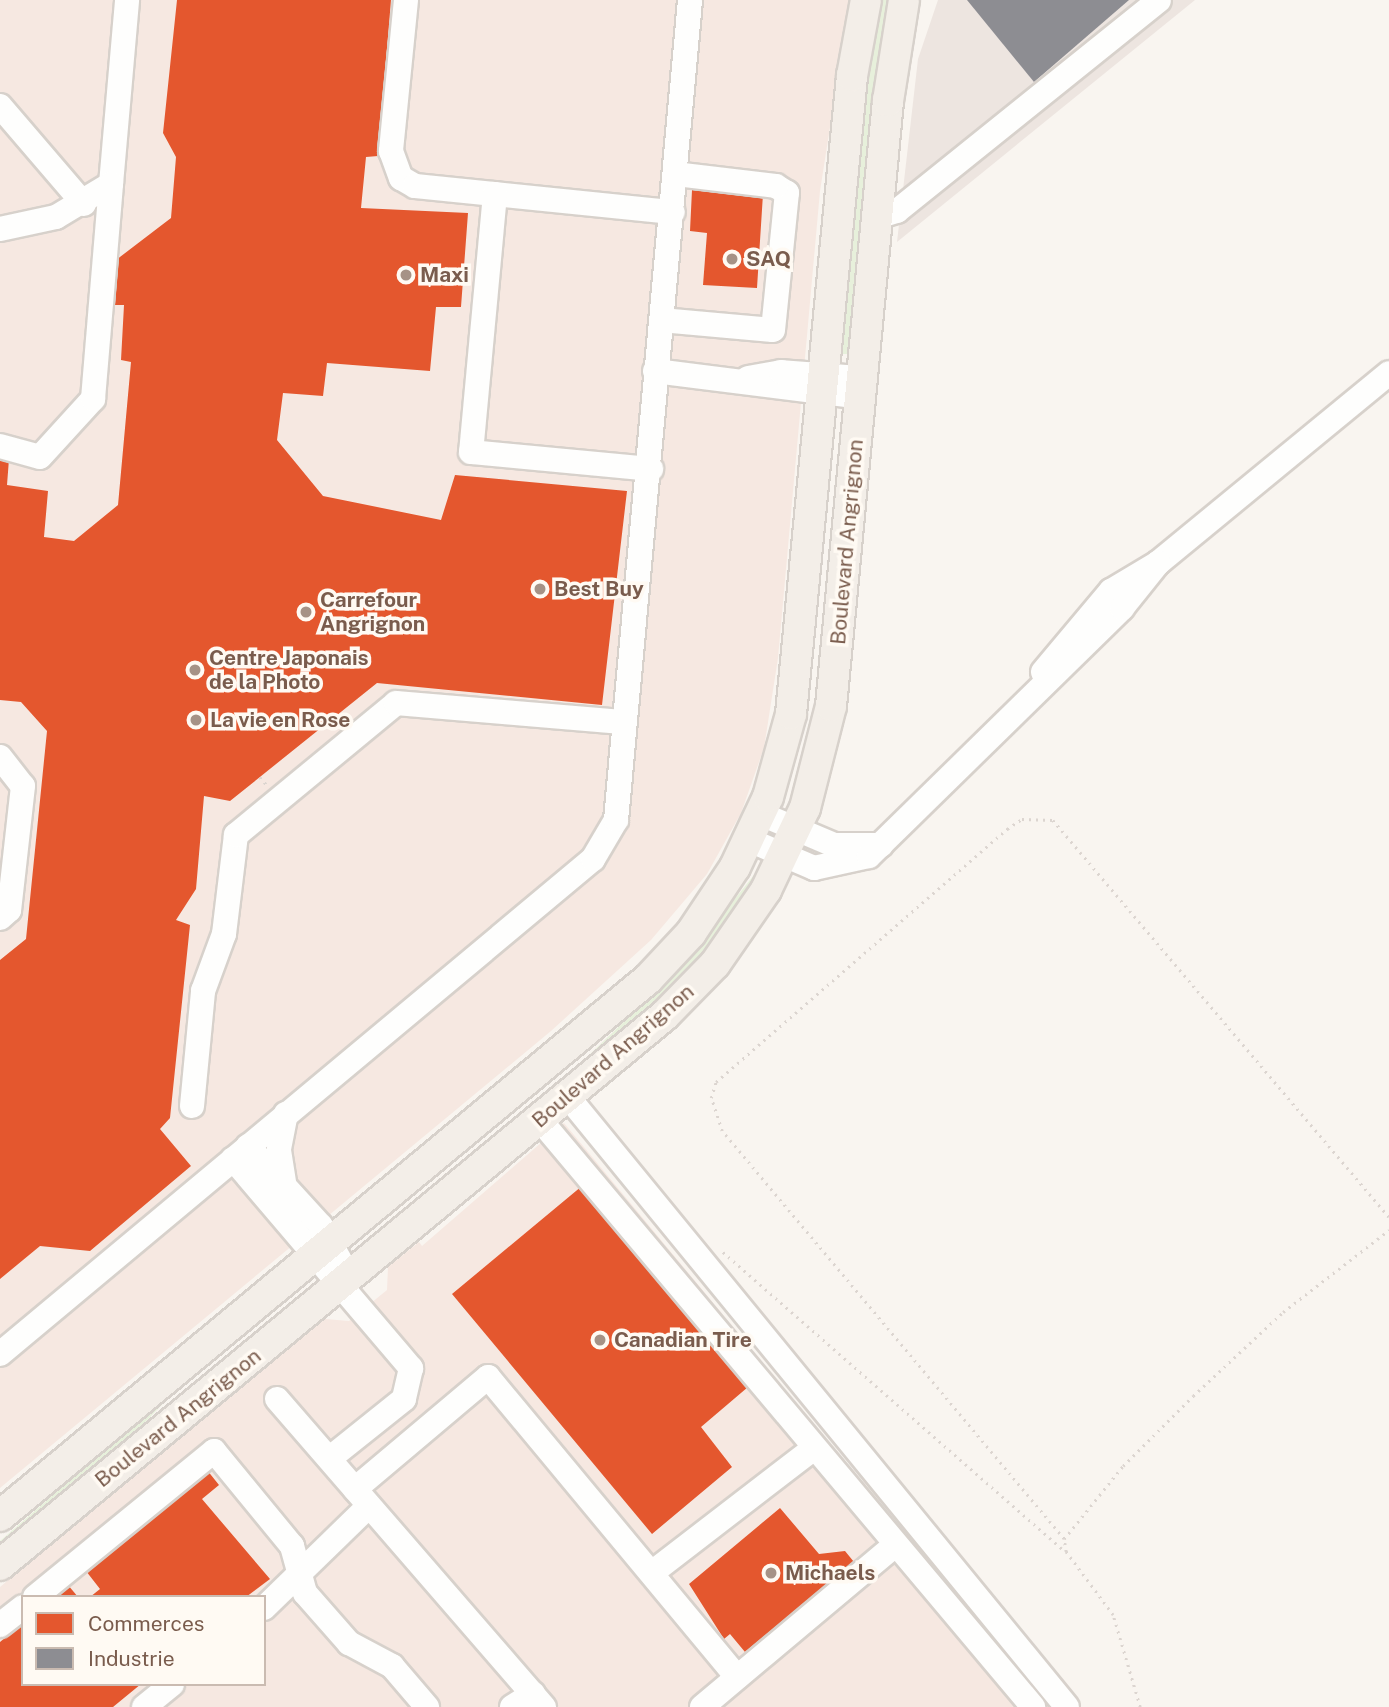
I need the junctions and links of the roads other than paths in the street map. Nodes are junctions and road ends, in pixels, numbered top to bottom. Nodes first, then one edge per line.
1 (127, 0) edge
2 (406, 0) edge
3 (690, 0) edge
4 (866, 0) edge
5 (904, 0) edge
6 (1159, 0) edge
7 (0, 106) edge
8 (676, 174) junction
9 (111, 184) junction
10 (495, 194) junction
11 (84, 204) junction
12 (673, 212) junction
13 (877, 217) junction
14 (0, 229) edge
15 (661, 320) junction
16 (655, 371) junction
17 (1389, 373) edge
18 (824, 384) junction
19 (861, 388) junction
20 (0, 446) edge
21 (650, 469) junction
22 (622, 722) junction
23 (0, 757) edge
24 (755, 827) junction
25 (797, 830) junction
26 (882, 844) junction
27 (784, 858) junction
28 (0, 918) edge
29 (568, 1097) junction
30 (192, 1106) dead end
31 (286, 1114) junction
32 (540, 1120) junction
33 (240, 1152) junction
34 (284, 1182) junction
35 (322, 1249) junction
36 (350, 1288) junction
37 (0, 1354) edge
38 (277, 1399) dead end
39 (814, 1448) junction
40 (330, 1458) junction
41 (362, 1497) junction
42 (0, 1516) edge
43 (895, 1545) junction
44 (0, 1565) edge
45 (653, 1572) junction
46 (299, 1574) junction
47 (37, 1595) edge
48 (266, 1606) edge
49 (21, 1609) edge
50 (0, 1625) edge
51 (737, 1677) junction
52 (170, 1686) edge
53 (538, 1700) edge
54 (144, 1707) edge
55 (427, 1707) edge
56 (512, 1707) edge
57 (702, 1707) edge
58 (1033, 1707) edge
59 (1067, 1707) edge

1 - 9 lane
2 - 10 lane
3 - 8 lane
4 - 18 main road, Boulevard Angrignon
5 - 13 main road, Boulevard Angrignon
6 - 13 lane
7 - 11 lane
8 - 12 lane
8 - 15 lane
9 - 11 lane
9 - 20 lane
10 - 12 lane
10 - 21 lane
11 - 14 lane
12 - 15 lane
13 - 19 main road, Boulevard Angrignon
15 - 16 lane
16 - 18 lane
16 - 21 lane
17 - 26 lane
18 - 19 lane
18 - 24 main road, Boulevard Angrignon
19 - 25 main road, Boulevard Angrignon
21 - 22 lane
22 - 30 lane
22 - 31 lane
23 - 28 lane
24 - 25 lane
24 - 27 lane
24 - 35 main road, Boulevard Angrignon
25 - 26 lane
25 - 27 main road, Boulevard Angrignon
26 - 27 lane
27 - 29 main road, Boulevard Angrignon
29 - 32 main road, Boulevard Angrignon
29 - 59 lane
31 - 33 lane
31 - 34 lane
32 - 36 main road, Boulevard Angrignon
32 - 39 lane
33 - 34 lane
33 - 35 lane
33 - 37 lane
34 - 35 lane
35 - 36 lane
35 - 42 main road, Boulevard Angrignon
36 - 40 lane
36 - 44 main road, Boulevard Angrignon
38 - 40 lane
39 - 43 lane
39 - 45 lane
40 - 41 lane
41 - 45 lane
41 - 46 lane
41 - 53 lane
43 - 51 lane
43 - 58 lane
45 - 51 lane
46 - 47 lane
46 - 48 lane
46 - 55 lane
49 - 50 lane
51 - 57 lane
52 - 54 lane
53 - 56 lane

